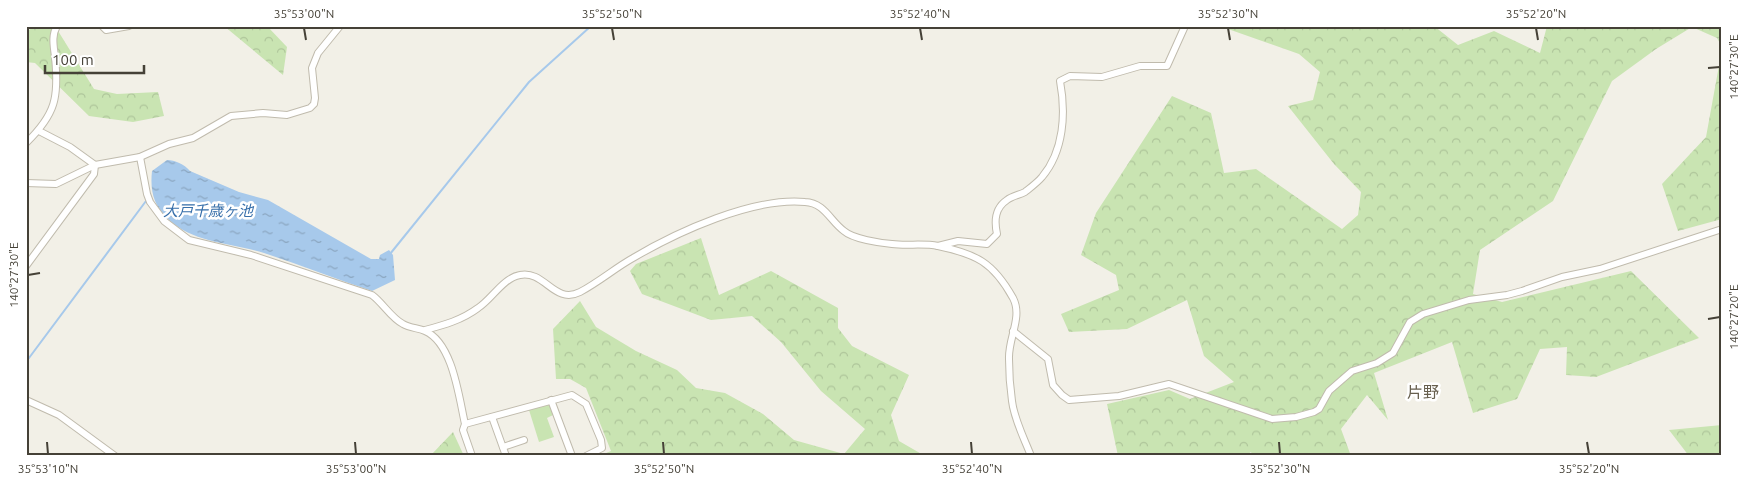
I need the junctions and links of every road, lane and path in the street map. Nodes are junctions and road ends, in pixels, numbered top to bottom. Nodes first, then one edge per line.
1 (57, 26) edge
2 (102, 26) edge
3 (129, 26) edge
4 (340, 26) edge
5 (1185, 26) edge
6 (39, 131) junction
7 (26, 143) edge
8 (140, 157) junction
9 (95, 165) junction
10 (26, 184) edge
11 (1722, 229) edge
12 (938, 246) junction
13 (26, 266) edge
14 (424, 330) junction
15 (1013, 330) junction
16 (26, 400) edge
17 (551, 400) junction
18 (492, 417) junction
19 (465, 424) junction
20 (524, 440) dead end
21 (503, 447) junction
22 (115, 456) edge
23 (472, 456) edge
24 (506, 456) edge
25 (572, 456) edge
26 (586, 456) edge
27 (1031, 456) edge

1 - 6 street
2 - 3 street
4 - 8 street
5 - 12 street
6 - 7 street
6 - 9 street
8 - 9 street
8 - 14 street
9 - 10 street
9 - 13 street
11 - 15 street
12 - 14 street
12 - 15 street
14 - 19 street
15 - 27 street
16 - 22 street
17 - 18 street
17 - 25 street
17 - 26 street
18 - 19 street
18 - 21 street
19 - 23 street
20 - 21 street
21 - 24 street

